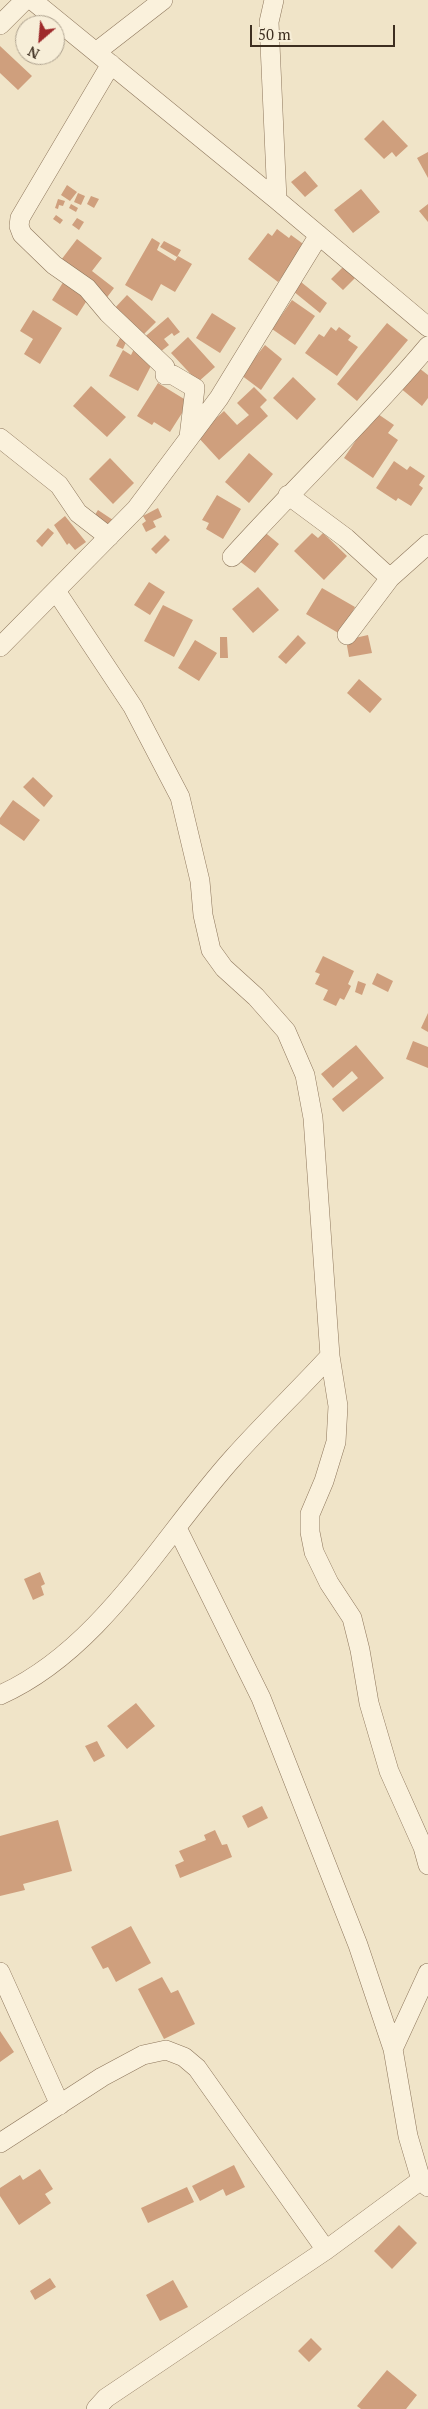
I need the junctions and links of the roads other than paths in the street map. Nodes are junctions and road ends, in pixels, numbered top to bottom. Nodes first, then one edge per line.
1 (25, 0) edge
2 (32, 0) edge
3 (163, 0) edge
4 (274, 0) edge
5 (0, 25) edge
6 (96, 52) junction
7 (111, 64) junction
8 (276, 200) junction
9 (319, 235) junction
10 (428, 327) edge
11 (428, 346) edge
12 (0, 438) edge
13 (188, 440) junction
14 (288, 495) junction
15 (109, 537) junction
16 (428, 544) edge
17 (232, 556) dead end
18 (390, 578) junction
19 (56, 591) junction
20 (347, 635) dead end
21 (0, 647) edge
22 (330, 1356) junction
23 (177, 1528) junction
24 (0, 1695) edge
25 (428, 1865) edge
26 (0, 1972) edge
27 (428, 1973) edge
28 (392, 2049) junction
29 (60, 2105) junction
30 (0, 2143) edge
31 (425, 2183) edge
32 (326, 2250) junction
33 (96, 2409) edge

1 - 5 street
2 - 6 street
3 - 6 street
4 - 8 street
6 - 7 street
7 - 8 street
7 - 13 street
8 - 9 street
9 - 10 street
9 - 13 street
11 - 14 street
12 - 15 street
13 - 15 street
14 - 17 street
14 - 18 street
15 - 19 street
16 - 18 street
18 - 20 street
19 - 21 street
19 - 22 street
22 - 23 street
22 - 25 street
23 - 24 street
23 - 28 street
26 - 29 street
27 - 28 street
28 - 31 street
29 - 30 street
29 - 32 street
31 - 32 street
32 - 33 street

